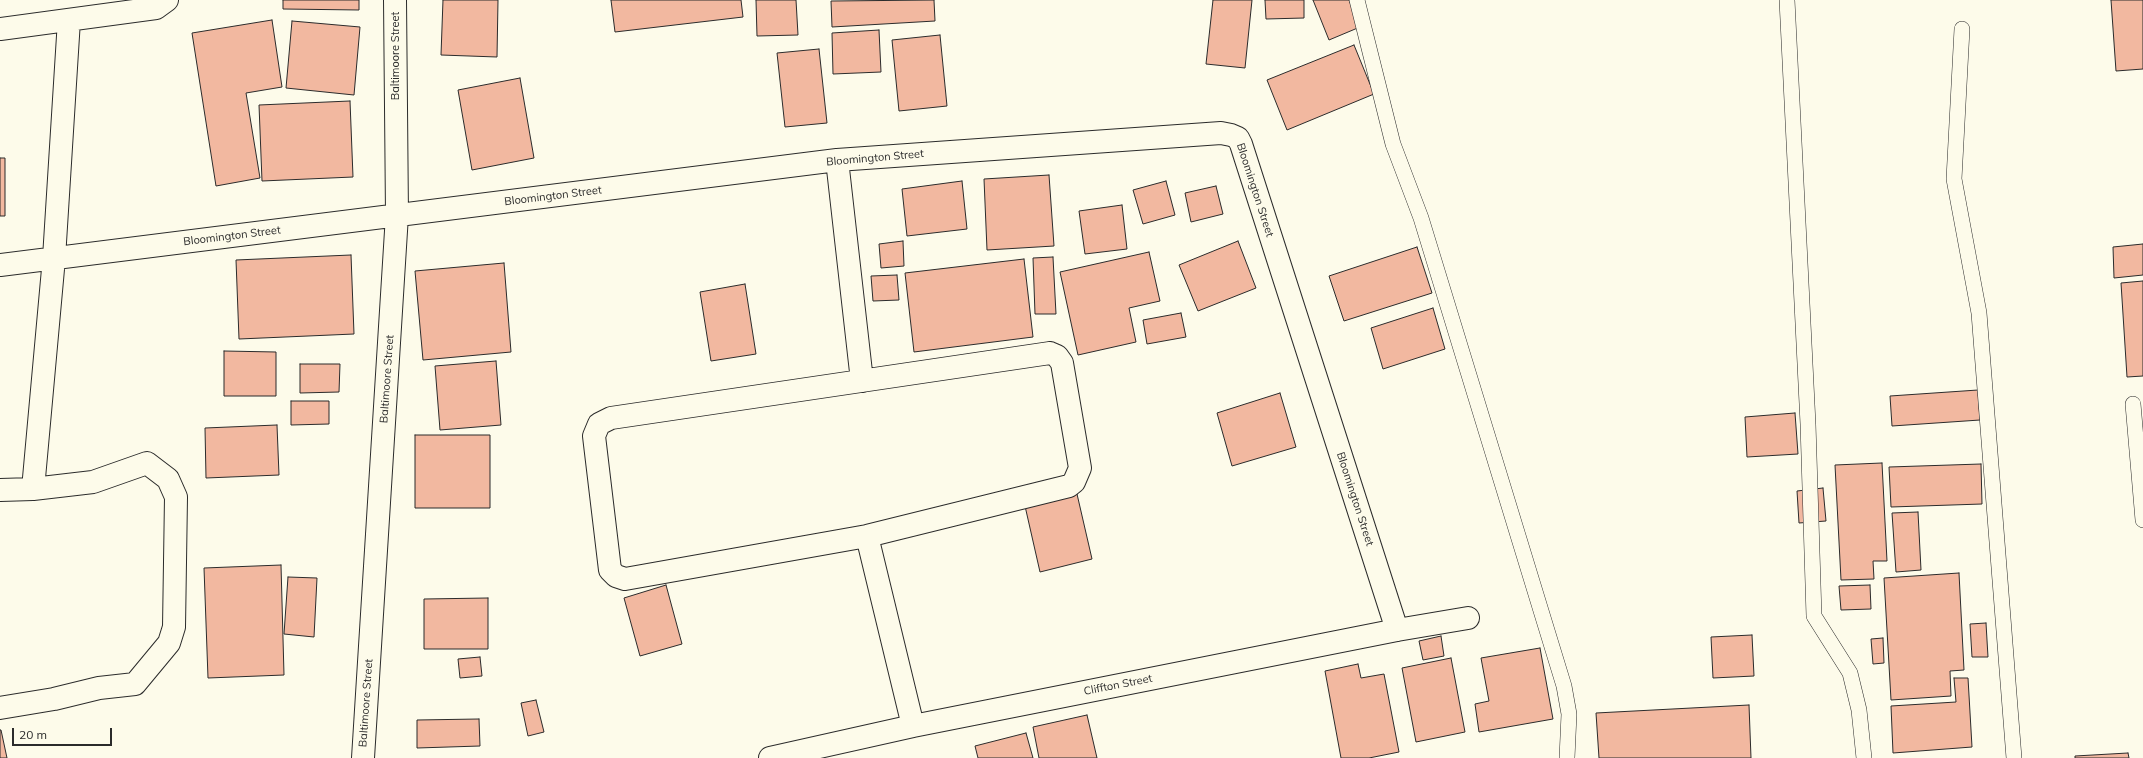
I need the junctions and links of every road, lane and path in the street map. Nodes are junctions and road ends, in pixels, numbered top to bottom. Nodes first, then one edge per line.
1 (167, 0) edge
2 (395, 0) edge
3 (1357, 0) edge
4 (1787, 0) edge
5 (69, 20) junction
6 (0, 29) edge
7 (1962, 29) dead end
8 (837, 160) junction
9 (397, 216) junction
10 (54, 258) junction
11 (0, 265) edge
12 (862, 381) junction
13 (2132, 404) dead end
14 (33, 489) junction
15 (0, 490) edge
16 (2143, 520) edge
17 (867, 536) junction
18 (1468, 618) dead end
19 (1397, 630) junction
20 (0, 708) edge
21 (912, 726) junction
22 (363, 758) edge
23 (770, 758) edge
24 (1567, 758) edge
25 (1864, 758) edge
26 (2014, 758) edge

1 - 5 street
2 - 9 street, Baltimoore Street
3 - 24 lane
4 - 25 lane
5 - 6 street
5 - 10 street
7 - 26 lane
8 - 9 street, Bloomington Street
8 - 12 street
8 - 19 street, Bloomington Street
9 - 10 street, Bloomington Street
9 - 22 street, Baltimoore Street
10 - 11 street, Bloomington Street
10 - 14 street
12 - 17 street
12 - 17 street
13 - 16 lane
14 - 15 street
14 - 20 street
17 - 21 street
18 - 19 street, Cliffton Street
19 - 21 street, Cliffton Street
21 - 23 street, Cliffton Street

